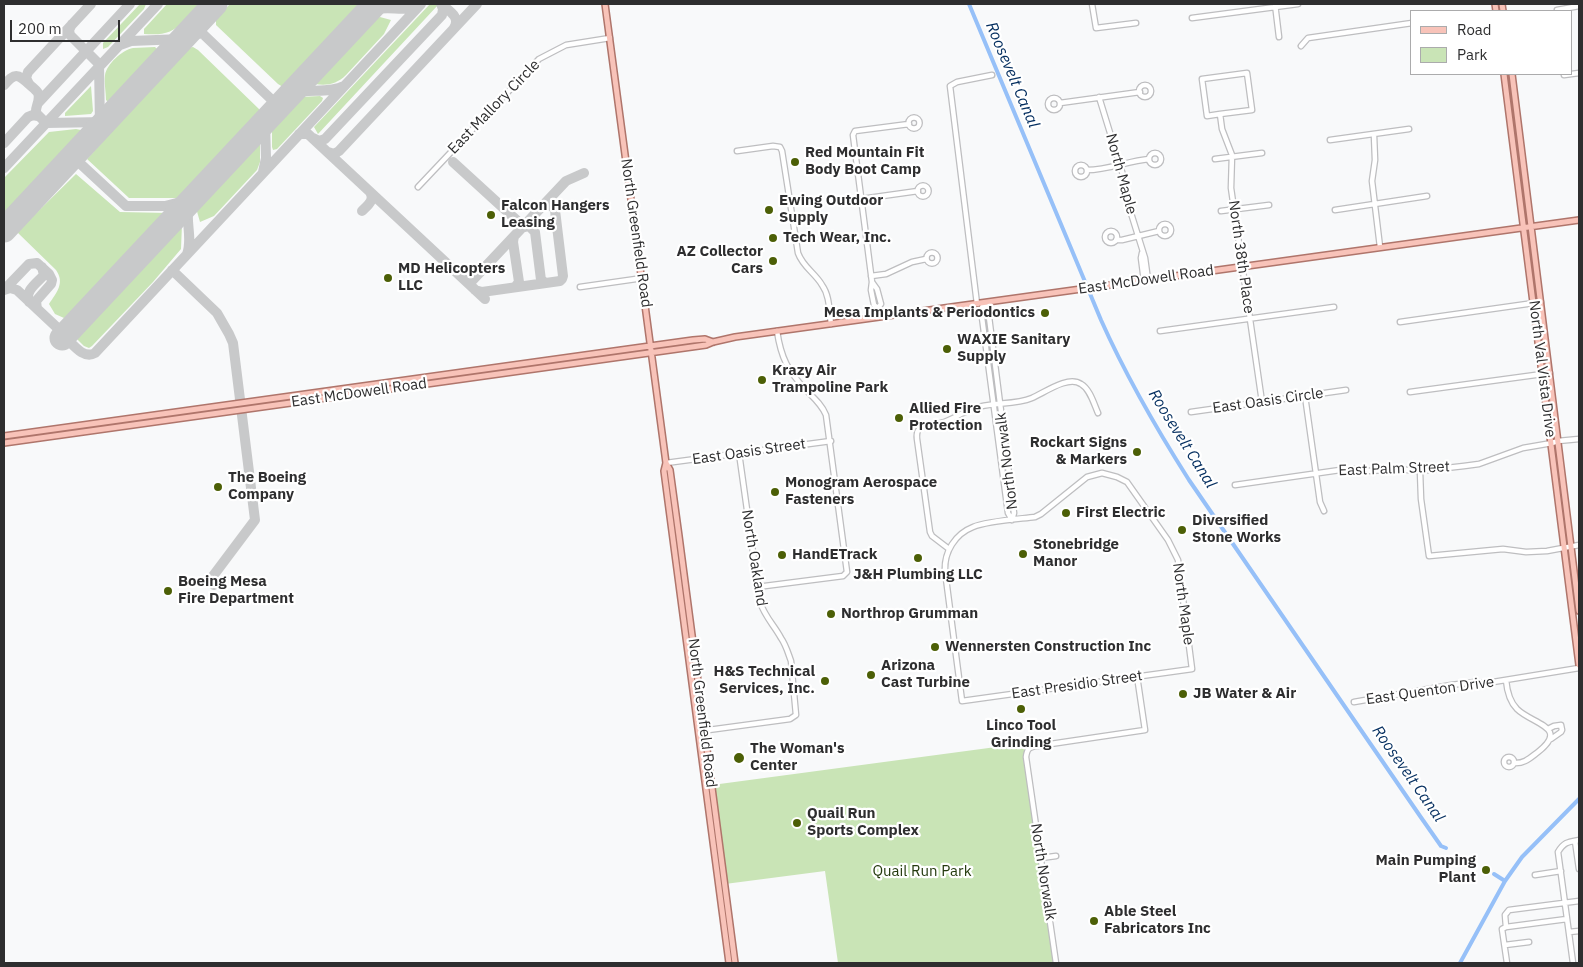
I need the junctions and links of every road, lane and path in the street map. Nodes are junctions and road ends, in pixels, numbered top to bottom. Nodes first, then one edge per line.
1 (606, 4) edge
2 (1092, 4) edge
3 (1298, 4) edge
4 (1275, 5) edge
5 (1579, 6) edge
6 (1557, 10) dead end
7 (1192, 18) dead end
8 (1136, 23) dead end
9 (1410, 23) edge
10 (1279, 37) dead end
11 (610, 38) junction
12 (1301, 46) dead end
13 (992, 75) dead end
14 (1504, 75) edge
15 (1512, 75) edge
16 (1514, 91) junction
17 (1140, 92) dead end
18 (1506, 92) junction
19 (1099, 97) junction
20 (1060, 103) dead end
21 (1220, 114) junction
22 (909, 124) dead end
23 (1409, 129) dead end
24 (1374, 135) junction
25 (1330, 140) dead end
26 (1520, 141) junction
27 (1513, 142) junction
28 (737, 151) dead end
29 (1262, 153) dead end
30 (1232, 157) junction
31 (1149, 159) dead end
32 (1215, 159) dead end
33 (1120, 165) junction
34 (1087, 170) dead end
35 (418, 187) dead end
36 (918, 191) dead end
37 (1427, 196) dead end
38 (861, 199) junction
39 (1374, 204) junction
40 (1269, 205) dead end
41 (1234, 210) junction
42 (1335, 210) dead end
43 (1221, 211) dead end
44 (1579, 220) edge
45 (1532, 226) junction
46 (1524, 228) junction
47 (1159, 231) dead end
48 (1138, 236) junction
49 (1116, 240) dead end
50 (1380, 247) junction
51 (926, 258) dead end
52 (1242, 267) junction
53 (871, 276) junction
54 (643, 278) junction
55 (1146, 280) junction
56 (872, 282) junction
57 (580, 287) dead end
58 (1541, 302) junction
59 (984, 303) junction
60 (1534, 303) junction
61 (977, 304) junction
62 (1334, 307) dead end
63 (878, 308) junction
64 (879, 317) junction
65 (1250, 319) junction
66 (1400, 322) dead end
67 (831, 324) junction
68 (777, 331) junction
69 (1160, 331) dead end
70 (713, 342) junction
71 (651, 346) junction
72 (652, 352) junction
73 (485, 369) junction
74 (1550, 373) junction
75 (1543, 374) junction
76 (486, 376) junction
77 (1346, 390) dead end
78 (1410, 392) dead end
79 (1305, 396) junction
80 (1262, 402) junction
81 (996, 403) junction
82 (1191, 412) dead end
83 (1098, 413) dead end
84 (4, 436) edge
85 (1579, 439) edge
86 (831, 441) junction
87 (1558, 441) junction
88 (4, 443) edge
89 (1552, 443) junction
90 (739, 454) junction
91 (666, 463) junction
92 (1008, 468) junction
93 (1002, 469) junction
94 (1420, 471) junction
95 (1316, 473) junction
96 (1236, 484) dead end
97 (1324, 511) dead end
98 (1012, 520) junction
99 (1579, 545) edge
100 (1572, 547) junction
101 (1565, 548) junction
102 (949, 549) junction
103 (1579, 549) edge
104 (757, 587) junction
105 (681, 594) junction
106 (1579, 611) edge
107 (691, 628) junction
108 (1579, 667) edge
109 (1192, 668) joint
110 (1137, 676) junction
111 (1506, 680) junction
112 (1354, 702) dead end
113 (1548, 729) junction
114 (704, 730) junction
115 (698, 731) junction
116 (1550, 739) junction
117 (1514, 763) dead end
118 (1577, 841) edge
119 (1056, 856) dead end
120 (1041, 858) junction
121 (1579, 869) edge
122 (1561, 872) junction
123 (1534, 875) dead end
124 (1579, 901) edge
125 (1565, 903) junction
126 (1567, 919) junction
127 (1506, 927) junction
128 (1579, 931) edge
129 (1569, 932) junction
130 (1529, 942) dead end
131 (1505, 945) junction
132 (729, 963) edge
133 (735, 963) edge
134 (1056, 963) edge
135 (1507, 963) edge
136 (1573, 963) edge

1 - 11 main road, North Greenfield Road
2 - 8 street
3 - 4 street
4 - 7 street
4 - 10 street
5 - 6 street
9 - 12 street
11 - 35 street, East Mallory Circle
11 - 54 main road, North Greenfield Road
13 - 61 street
14 - 18 main road, North Val Vista Drive
15 - 16 main road, North Val Vista Drive
16 - 18 main road
16 - 26 main road, North Val Vista Drive
17 - 19 street
18 - 27 main road, North Val Vista Drive
19 - 20 street
19 - 33 street, North Maple
21 - 21 street
21 - 30 street, North 38th Place
22 - 38 street
23 - 24 street
24 - 25 street
24 - 39 street
26 - 27 main road
26 - 45 main road, North Val Vista Drive
27 - 46 main road, North Val Vista Drive
28 - 67 street
29 - 30 street
30 - 32 street
30 - 41 street, North 38th Place
31 - 33 street
33 - 34 street
33 - 48 street, North Maple
36 - 38 street
37 - 39 street
38 - 53 street
39 - 42 street
39 - 50 street
40 - 41 street
41 - 43 street
41 - 52 street, North 38th Place
44 - 45 main road, East McDowell Road
45 - 46 main road, East McDowell Road
45 - 58 main road, North Val Vista Drive
46 - 50 main road, East McDowell Road
46 - 60 main road, North Val Vista Drive
47 - 48 street
48 - 49 street
48 - 55 street, North Maple
50 - 52 main road, East McDowell Road
51 - 53 street
52 - 55 main road, East McDowell Road
52 - 65 street, North 38th Place
53 - 56 street
54 - 57 street
54 - 71 main road, North Greenfield Road
55 - 59 main road, East McDowell Road
56 - 63 street
56 - 63 street
58 - 60 street
58 - 74 main road, North Val Vista Drive
59 - 61 main road, East McDowell Road
59 - 81 street, North Norwalk
60 - 66 street
60 - 75 main road, North Val Vista Drive
61 - 64 main road, East McDowell Road
62 - 65 street
63 - 64 street
64 - 67 main road, East McDowell Road
65 - 69 street
65 - 80 street, North 38th Place
67 - 68 main road, East McDowell Road
68 - 70 main road, East McDowell Road
68 - 86 street
70 - 71 main road, East McDowell Road
70 - 72 main road, East McDowell Road
71 - 72 main road, North Greenfield Road
71 - 73 main road, East McDowell Road
72 - 76 main road, East McDowell Road
72 - 91 main road, North Greenfield Road
73 - 76 main road
73 - 84 main road, East McDowell Road
74 - 75 street
74 - 87 main road, North Val Vista Drive
75 - 78 street
75 - 89 main road, North Val Vista Drive
76 - 88 main road, East McDowell Road
77 - 79 street, East Oasis Circle
79 - 80 street, East Oasis Circle
79 - 95 street
80 - 82 street, East Oasis Circle
81 - 83 street
81 - 92 street, North Norwalk
81 - 93 street, North Norwalk
81 - 102 street
85 - 87 street, East Palm Street
86 - 90 street, East Oasis Street
86 - 104 street
87 - 89 street, East Palm Street
87 - 100 main road, North Val Vista Drive
89 - 94 street, East Palm Street
89 - 101 main road, North Val Vista Drive
90 - 91 street, East Oasis Street
90 - 104 street, North Oakland
91 - 105 main road, North Greenfield Road
91 - 107 main road, North Greenfield Road
92 - 93 street
92 - 98 street, North Norwalk
93 - 98 street, North Norwalk
94 - 95 street, East Palm Street
94 - 101 street
95 - 96 street, East Palm Street
95 - 97 street
98 - 102 street
98 - 109 street, North Maple
99 - 100 street
100 - 101 street
100 - 103 street
100 - 106 main road, North Val Vista Drive
101 - 108 main road, North Val Vista Drive
102 - 110 street, East Presidio Street
104 - 114 street, North Oakland
105 - 107 main road
105 - 115 main road, North Greenfield Road
107 - 114 main road, North Greenfield Road
108 - 111 street, East Quenton Drive
109 - 110 street, East Presidio Street
110 - 120 street, North Norwalk
111 - 112 street, East Quenton Drive
111 - 113 street, East Quenton Drive
113 - 116 street
113 - 116 street, East Quenton Drive
114 - 115 street
114 - 133 main road, North Greenfield Road
115 - 132 main road, North Greenfield Road
116 - 117 street, East Quenton Drive
118 - 121 street
118 - 122 street
119 - 120 street
120 - 134 street, North Norwalk
122 - 123 street
122 - 125 street
124 - 125 street
125 - 126 street
125 - 127 street
126 - 127 street
126 - 129 street
127 - 131 street
128 - 129 street
129 - 136 street
130 - 131 street
131 - 135 street

